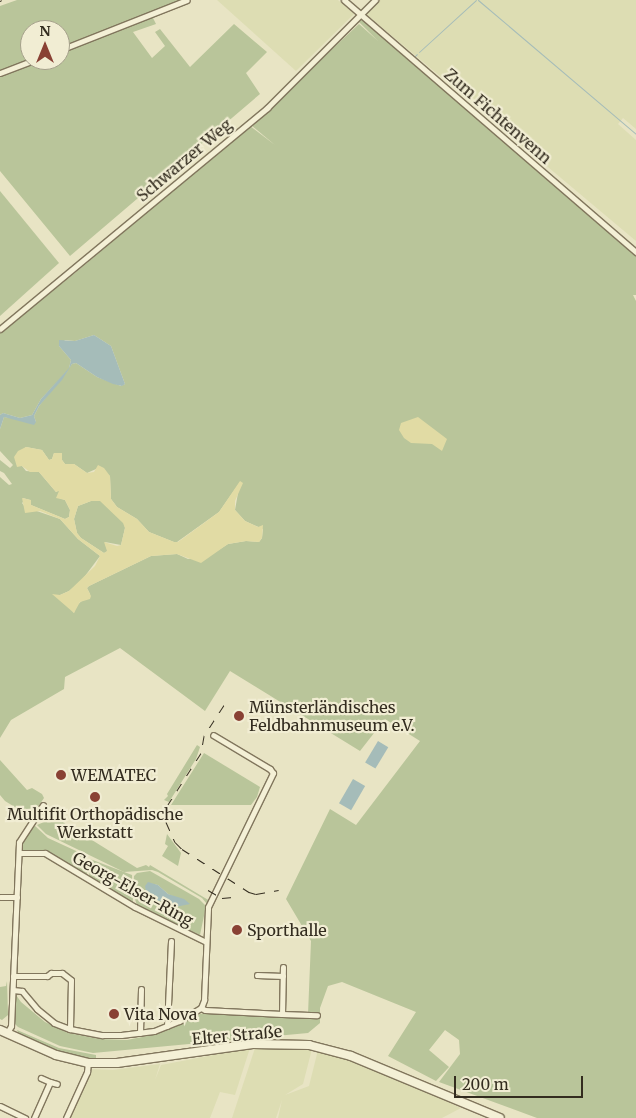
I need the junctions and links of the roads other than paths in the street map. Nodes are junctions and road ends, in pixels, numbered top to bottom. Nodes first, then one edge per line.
1 (187, 0) edge
2 (344, 0) edge
3 (375, 0) edge
4 (361, 14) junction
5 (70, 46) edge
6 (20, 65) edge
7 (0, 73) edge
8 (636, 252) edge
9 (0, 329) edge
10 (213, 735) dead end
11 (43, 805) dead end
12 (19, 853) junction
13 (0, 897) edge
14 (17, 897) junction
15 (171, 941) dead end
16 (206, 942) junction
17 (283, 967) dead end
18 (257, 975) dead end
19 (13, 976) junction
20 (283, 976) junction
21 (141, 989) dead end
22 (13, 990) junction
23 (201, 1008) junction
24 (282, 1014) junction
25 (317, 1015) dead end
26 (167, 1026) junction
27 (70, 1029) junction
28 (4, 1031) edge
29 (140, 1034) junction
30 (88, 1063) junction
31 (41, 1078) dead end
32 (50, 1082) junction
33 (57, 1084) dead end
34 (0, 1106) edge
35 (25, 1118) edge
36 (34, 1118) edge
37 (66, 1118) edge
38 (500, 1118) edge

1 - 5 street
2 - 4 street, Zum Fichtenvenn
3 - 4 street, Schwarzer Weg
4 - 8 street, Zum Fichtenvenn
4 - 9 street, Schwarzer Weg
6 - 7 street
10 - 16 street, Georg-Elser-Ring
11 - 12 street
12 - 14 street
12 - 16 street, Georg-Elser-Ring
13 - 14 street
14 - 19 street
15 - 26 street, Georg-Elser-Ring
16 - 23 street, Georg-Elser-Ring
17 - 20 street
18 - 20 street
19 - 22 street
19 - 27 street
20 - 24 street
21 - 29 street
22 - 27 street
22 - 28 street
23 - 24 street
23 - 26 street
24 - 25 street
26 - 29 street
27 - 29 street
28 - 30 main road, Elter Straße
30 - 37 street
30 - 38 main road, Elter Straße
31 - 32 street
32 - 33 street
32 - 36 street
34 - 35 street

